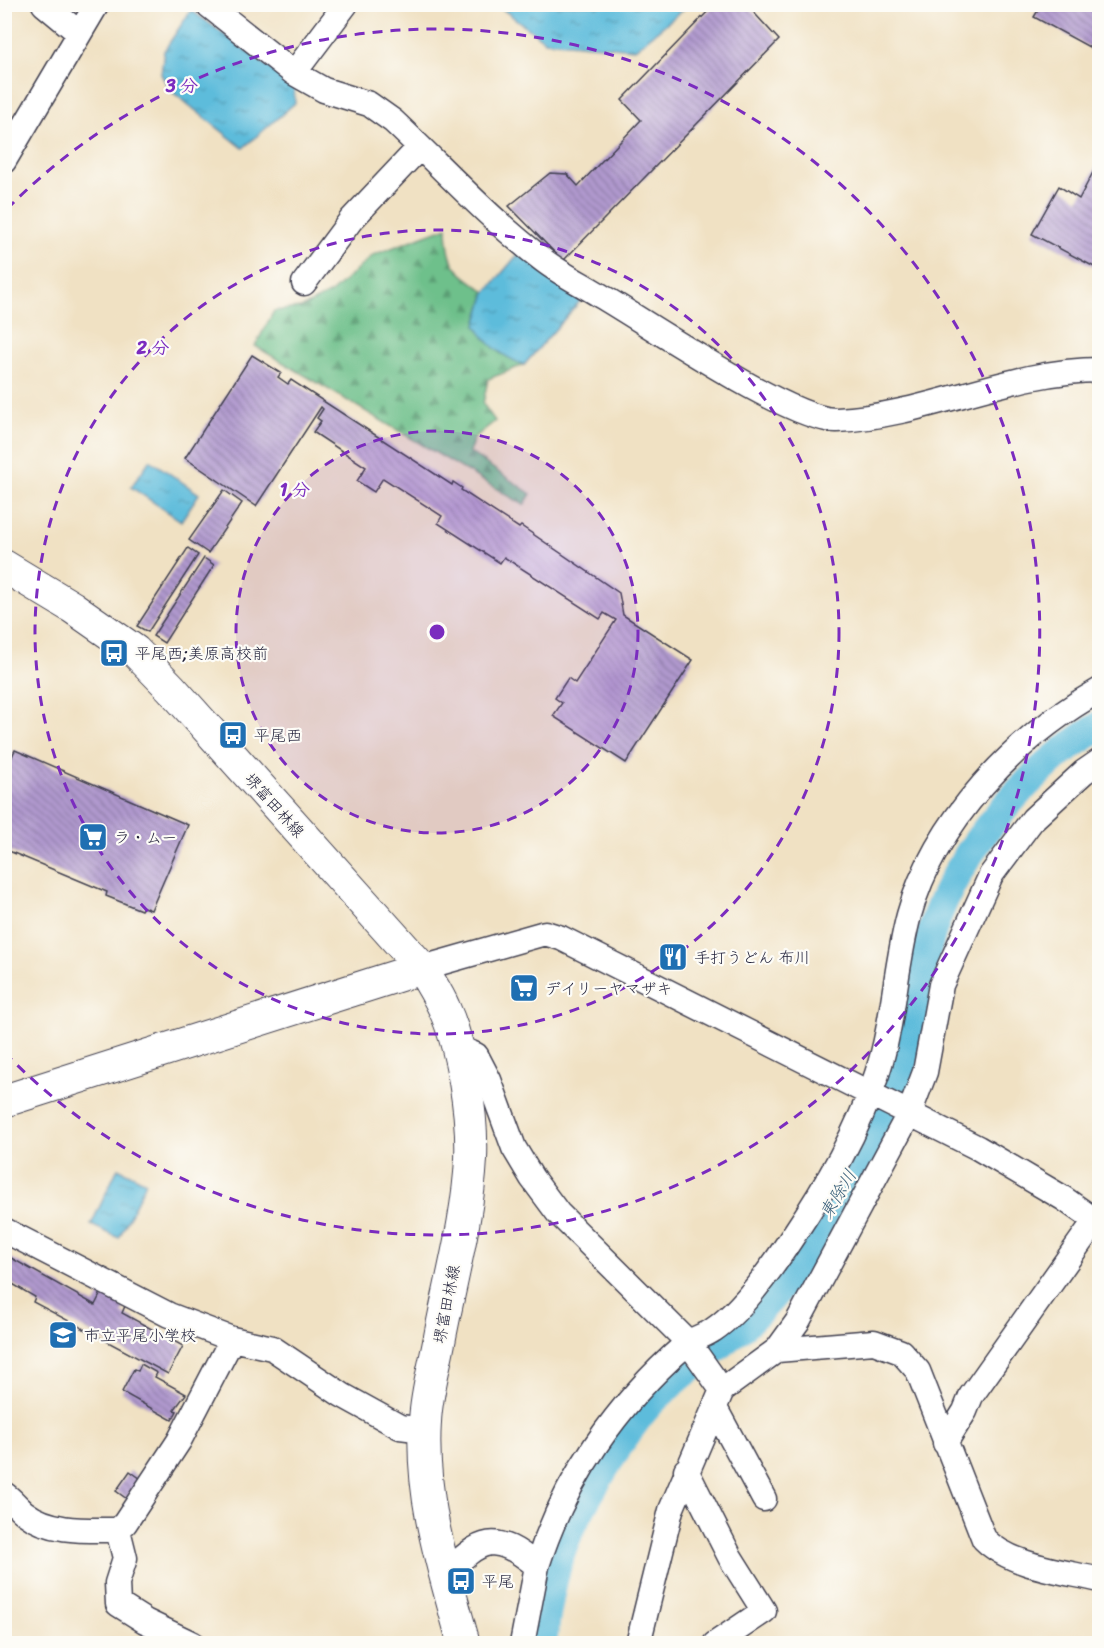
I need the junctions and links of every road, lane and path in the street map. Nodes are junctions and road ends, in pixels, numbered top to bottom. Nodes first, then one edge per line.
1 (44, 4) edge
2 (97, 4) edge
3 (207, 4) edge
4 (346, 4) edge
5 (79, 33) junction
6 (294, 73) junction
7 (420, 147) junction
8 (4, 161) edge
9 (304, 283) dead end
10 (1100, 370) edge
11 (4, 566) edge
12 (1100, 690) edge
13 (1100, 761) edge
14 (422, 968) junction
15 (459, 1048) junction
16 (873, 1096) junction
17 (4, 1101) edge
18 (906, 1113) junction
19 (1097, 1222) edge
20 (4, 1230) edge
21 (232, 1339) junction
22 (691, 1348) junction
23 (777, 1350) junction
24 (718, 1394) junction
25 (424, 1430) junction
26 (945, 1443) junction
27 (686, 1470) junction
28 (4, 1494) edge
29 (764, 1498) dead end
30 (118, 1530) junction
31 (537, 1566) junction
32 (445, 1575) junction
33 (1100, 1580) edge
34 (192, 1644) edge
35 (464, 1644) edge
36 (522, 1644) edge
37 (638, 1644) edge
38 (715, 1644) edge

1 - 5 street
2 - 5 street
3 - 6 street
4 - 6 street
5 - 8 street
6 - 7 street
7 - 9 street
7 - 10 street
11 - 14 main road, 堺富田林線
12 - 16 street
13 - 18 street
14 - 15 main road, 堺富田林線
14 - 16 street
14 - 17 main road
15 - 22 street
15 - 25 main road, 堺富田林線
16 - 18 street
16 - 22 street
18 - 19 street
18 - 23 street
19 - 26 street
20 - 21 street
21 - 25 street
21 - 30 street
22 - 24 street
22 - 31 street
23 - 24 street
23 - 26 street
24 - 27 street
24 - 29 street
25 - 32 main road, 堺富田林線
26 - 33 street
27 - 37 street
27 - 38 street
28 - 30 street
30 - 34 street
31 - 32 street
31 - 36 street
32 - 35 main road, 堺富田林線

